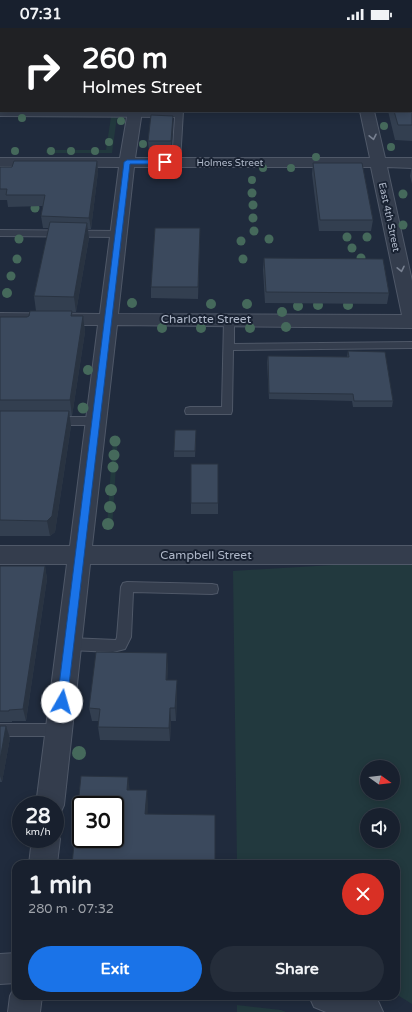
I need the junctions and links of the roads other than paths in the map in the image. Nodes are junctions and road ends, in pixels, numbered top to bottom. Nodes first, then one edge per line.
1 (135, 112) edge
2 (367, 112) edge
3 (179, 113) edge
4 (0, 114) edge
5 (0, 162) edge
6 (127, 162) junction
7 (176, 162) junction
8 (378, 163) junction
9 (412, 163) edge
10 (0, 233) edge
11 (118, 234) junction
12 (0, 319) edge
13 (108, 319) junction
14 (229, 320) junction
15 (412, 321) edge
16 (412, 345) edge
17 (229, 347) junction
18 (190, 411) dead end
19 (39, 421) edge
20 (96, 421) junction
21 (412, 555) edge
22 (0, 556) edge
23 (80, 556) junction
24 (212, 589) dead end
25 (69, 644) junction
26 (0, 730) edge
27 (59, 730) junction
28 (51, 796) edge
29 (45, 848) edge
30 (43, 860) edge
31 (12, 968) edge
32 (0, 969) edge
33 (26, 1000) edge
34 (337, 1000) edge
35 (24, 1012) edge
36 (367, 1012) edge

1 - 3 lane
1 - 4 lane
1 - 6 street
2 -> 8 street, East 4th Street
3 - 7 lane
5 - 6 street, Holmes Street
6 - 7 street, Holmes Street
6 - 11 street
7 - 8 street, Holmes Street
8 - 9 street, Holmes Street
8 -> 15 street, East 4th Street
10 - 11 lane
11 - 13 street
12 - 13 street, Charlotte Street
13 - 14 street, Charlotte Street
13 - 20 street
14 - 15 street, Charlotte Street
14 - 17 lane
16 - 17 lane
17 - 18 lane
19 - 20 lane
20 - 23 street
21 - 23 street, Campbell Street
22 - 23 street, Campbell Street
23 - 25 street
24 - 25 lane
25 - 27 street
26 - 27 lane
27 - 28 street
29 - 30 street
31 - 32 street
33 - 35 street
34 - 36 street

